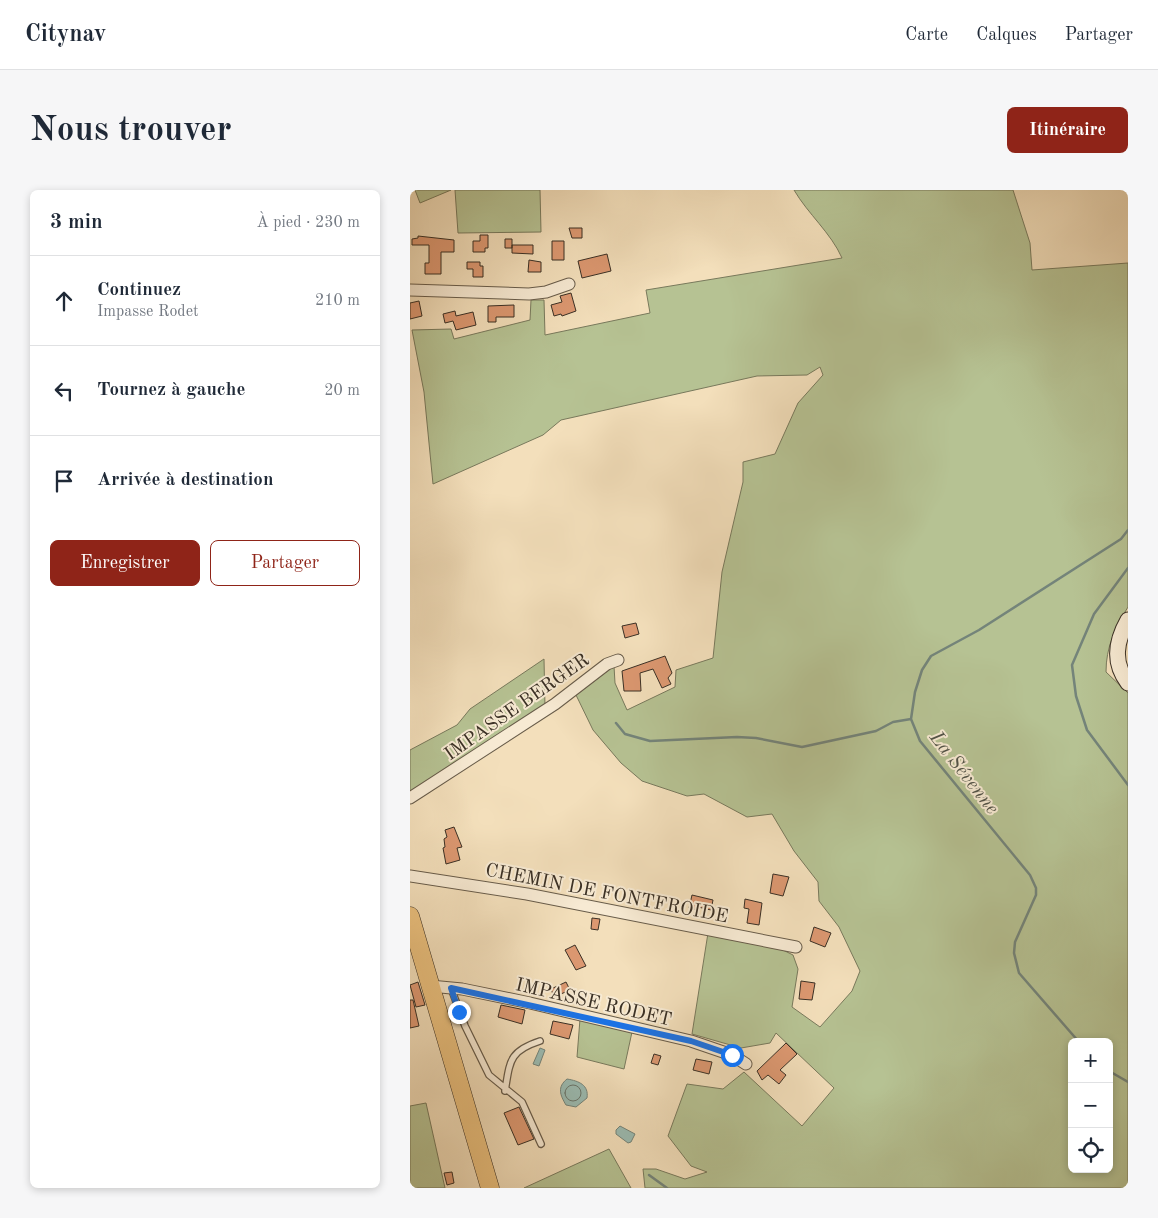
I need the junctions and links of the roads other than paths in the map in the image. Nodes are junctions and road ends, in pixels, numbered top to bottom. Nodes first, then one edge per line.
1 (569, 284) dead end
2 (410, 290) edge
3 (1128, 620) edge
4 (618, 660) dead end
5 (1128, 683) edge
6 (410, 798) edge
7 (410, 876) edge
8 (410, 916) edge
9 (796, 947) dead end
10 (415, 952) edge
11 (430, 986) junction
12 (451, 988) junction
13 (540, 1041) dead end
14 (746, 1064) dead end
15 (505, 1091) junction
16 (541, 1144) dead end
17 (490, 1188) edge

1 - 2 street
3 - 5 street
4 - 6 street, IMPASSE BERGER
7 - 9 street, CHEMIN DE FONTFROIDE
8 - 10 main road
10 - 11 main road
11 - 12 street, IMPASSE RODET
11 - 17 main road
12 - 14 street, IMPASSE RODET
12 - 15 lane
13 - 15 lane
15 - 16 lane

